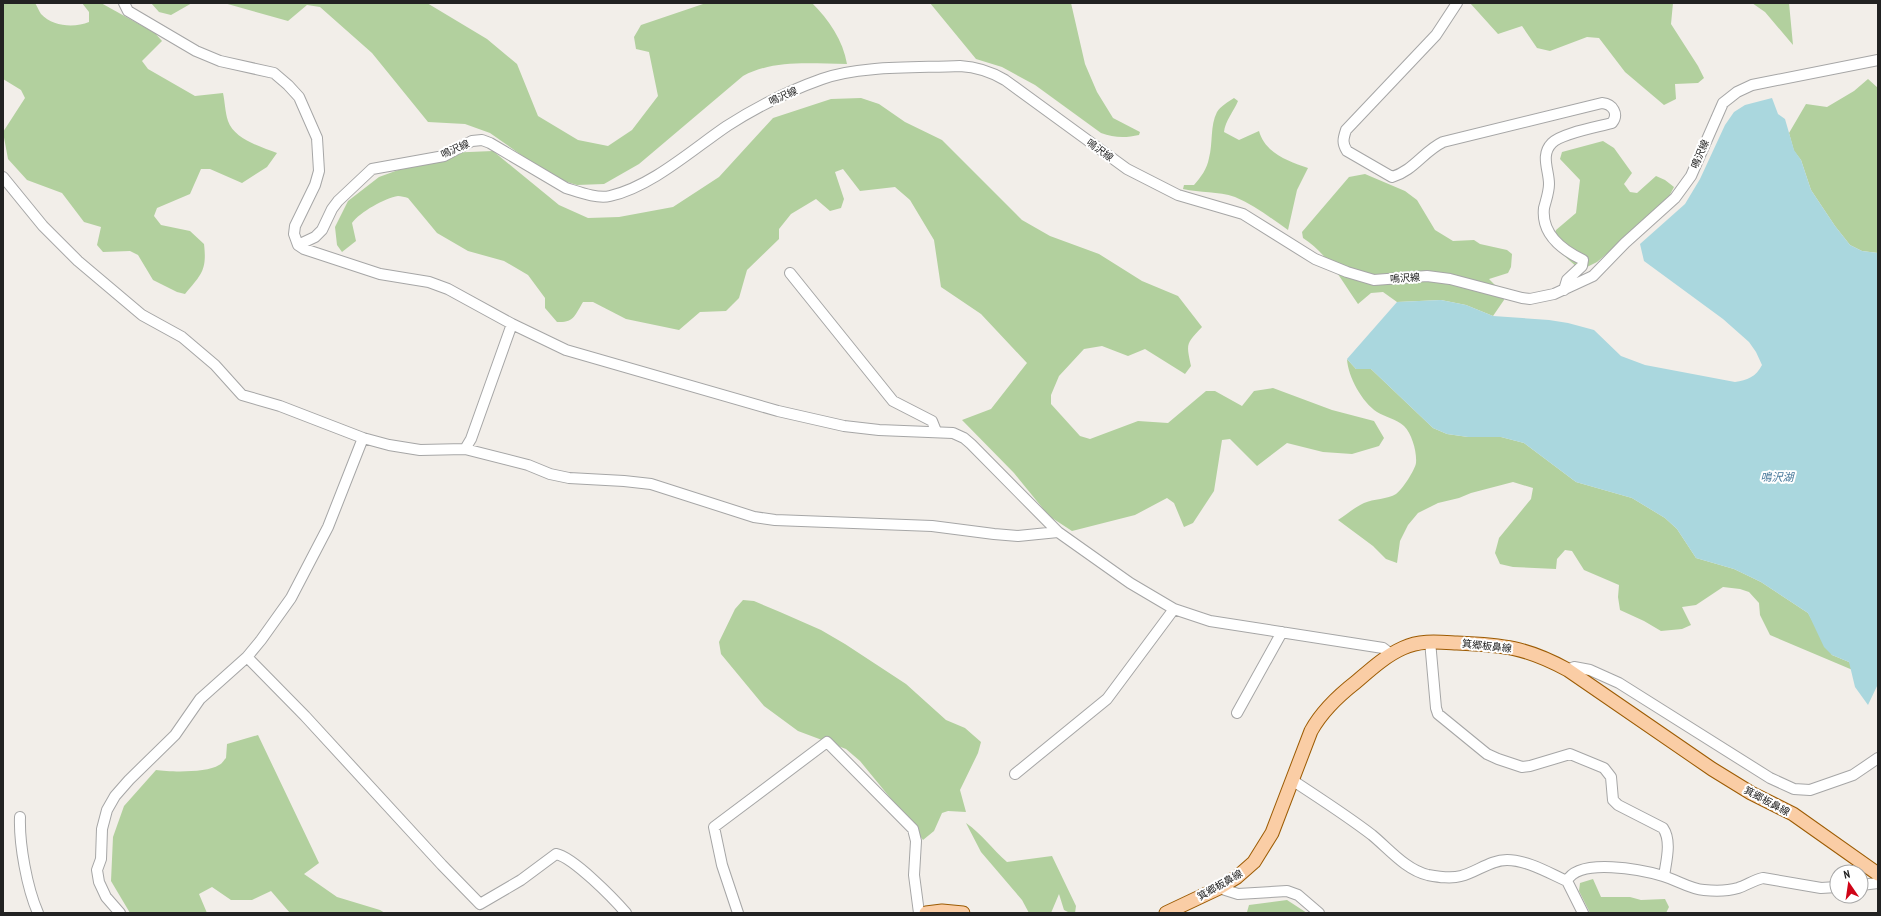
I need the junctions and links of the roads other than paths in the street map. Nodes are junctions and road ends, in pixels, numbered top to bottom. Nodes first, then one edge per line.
1 (124, 3) edge
2 (1457, 3) edge
3 (1878, 60) edge
4 (3, 177) edge
5 (298, 245) junction
6 (790, 273) dead end
7 (1564, 290) junction
8 (512, 324) junction
9 (936, 431) junction
10 (363, 438) junction
11 (465, 449) junction
12 (1058, 532) junction
13 (1174, 609) junction
14 (1282, 632) junction
15 (1430, 641) junction
16 (1391, 654) junction
17 (247, 657) junction
18 (1568, 670) junction
19 (1237, 713) dead end
20 (1878, 758) edge
21 (1015, 774) dead end
22 (1292, 780) junction
23 (20, 817) dead end
24 (1878, 874) edge
25 (1664, 876) junction
26 (1566, 881) junction
27 (1219, 888) junction
28 (1829, 888) edge
29 (1181, 910) edge
30 (38, 913) edge
31 (120, 913) edge
32 (626, 913) edge
33 (738, 913) edge
34 (919, 913) edge
35 (926, 913) edge
36 (963, 913) edge
37 (1166, 913) edge
38 (1319, 913) edge
39 (1583, 913) edge

1 - 5 street
2 - 7 street
3 - 7 street, 鳴沢線
4 - 10 street
5 - 7 street, 鳴沢線
5 - 8 street
6 - 9 street
8 - 9 street
8 - 11 street
9 - 12 street
10 - 11 street
10 - 17 street
11 - 12 street
12 - 13 street
13 - 14 street
13 - 21 street
14 - 16 street
14 - 19 street
15 - 16 main road, 箕郷板鼻線
15 - 18 main road, 箕郷板鼻線
15 - 25 street
16 - 22 main road, 箕郷板鼻線
17 - 31 street
17 - 32 street
18 - 20 street
18 - 24 main road, 箕郷板鼻線
22 - 26 street
22 - 27 main road, 箕郷板鼻線
23 - 30 street
25 - 26 street
25 - 28 street
26 - 39 street
27 - 29 main road, 箕郷板鼻線
27 - 38 street
29 - 37 main road, 箕郷板鼻線
33 - 34 street
35 - 36 main road

